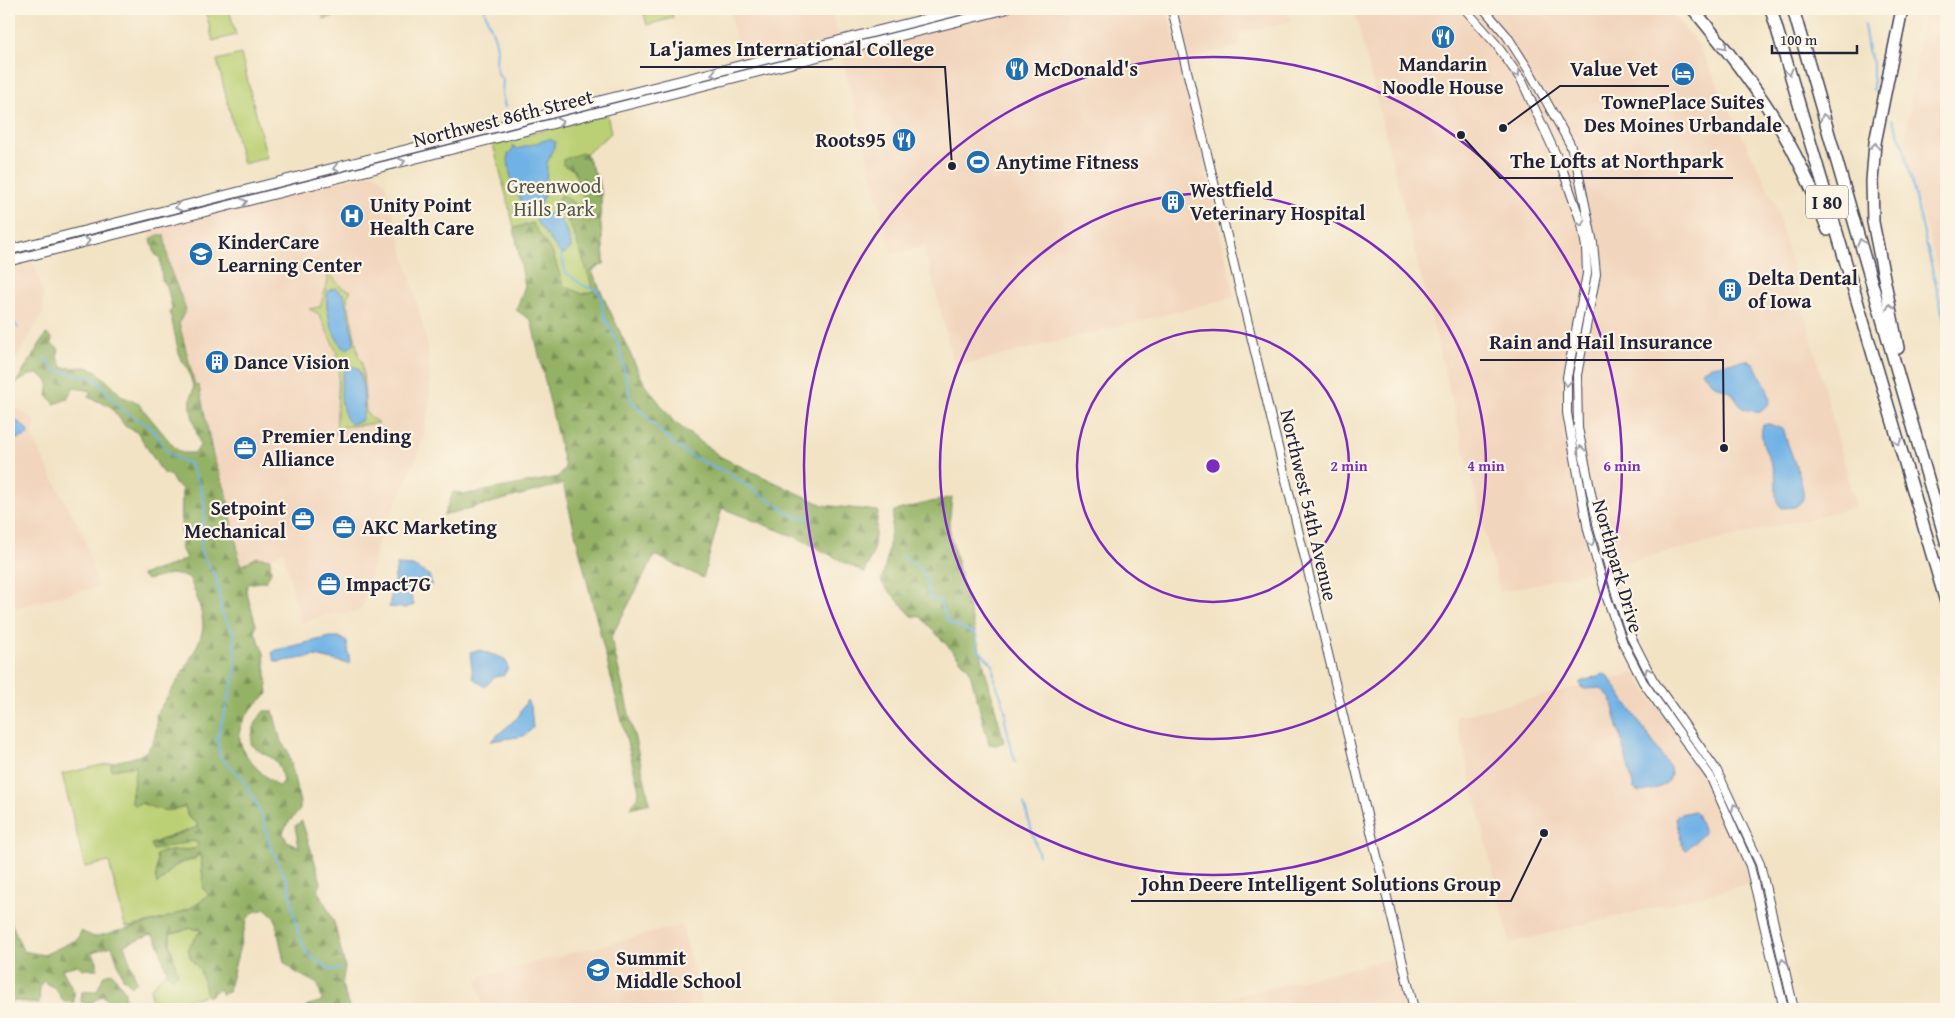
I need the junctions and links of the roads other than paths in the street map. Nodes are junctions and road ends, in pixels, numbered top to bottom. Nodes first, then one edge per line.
1 (964, 9) edge
2 (1006, 9) edge
3 (1172, 9) edge
4 (1465, 9) edge
5 (1484, 9) edge
6 (1693, 9) edge
7 (1771, 9) edge
8 (1793, 9) edge
9 (1902, 9) edge
10 (9, 250) edge
11 (9, 261) edge
12 (1884, 395) junction
13 (1913, 423) junction
14 (1946, 541) edge
15 (1946, 602) edge
16 (1414, 1009) edge
17 (1784, 1009) edge
18 (1794, 1009) edge

1 -> 10 main road, Northwest 86th Street
11 -> 2 main road, Northwest 86th Street
3 - 16 street, Northwest 54th Avenue
4 -> 17 street, Northpark Drive
18 -> 5 street, Northpark Drive
6 -> 12 highway
7 -> 12 highway, I 80
13 -> 8 highway, I 80
13 -> 9 highway
12 -> 15 highway, I 80
13 - 14 highway, I 80

